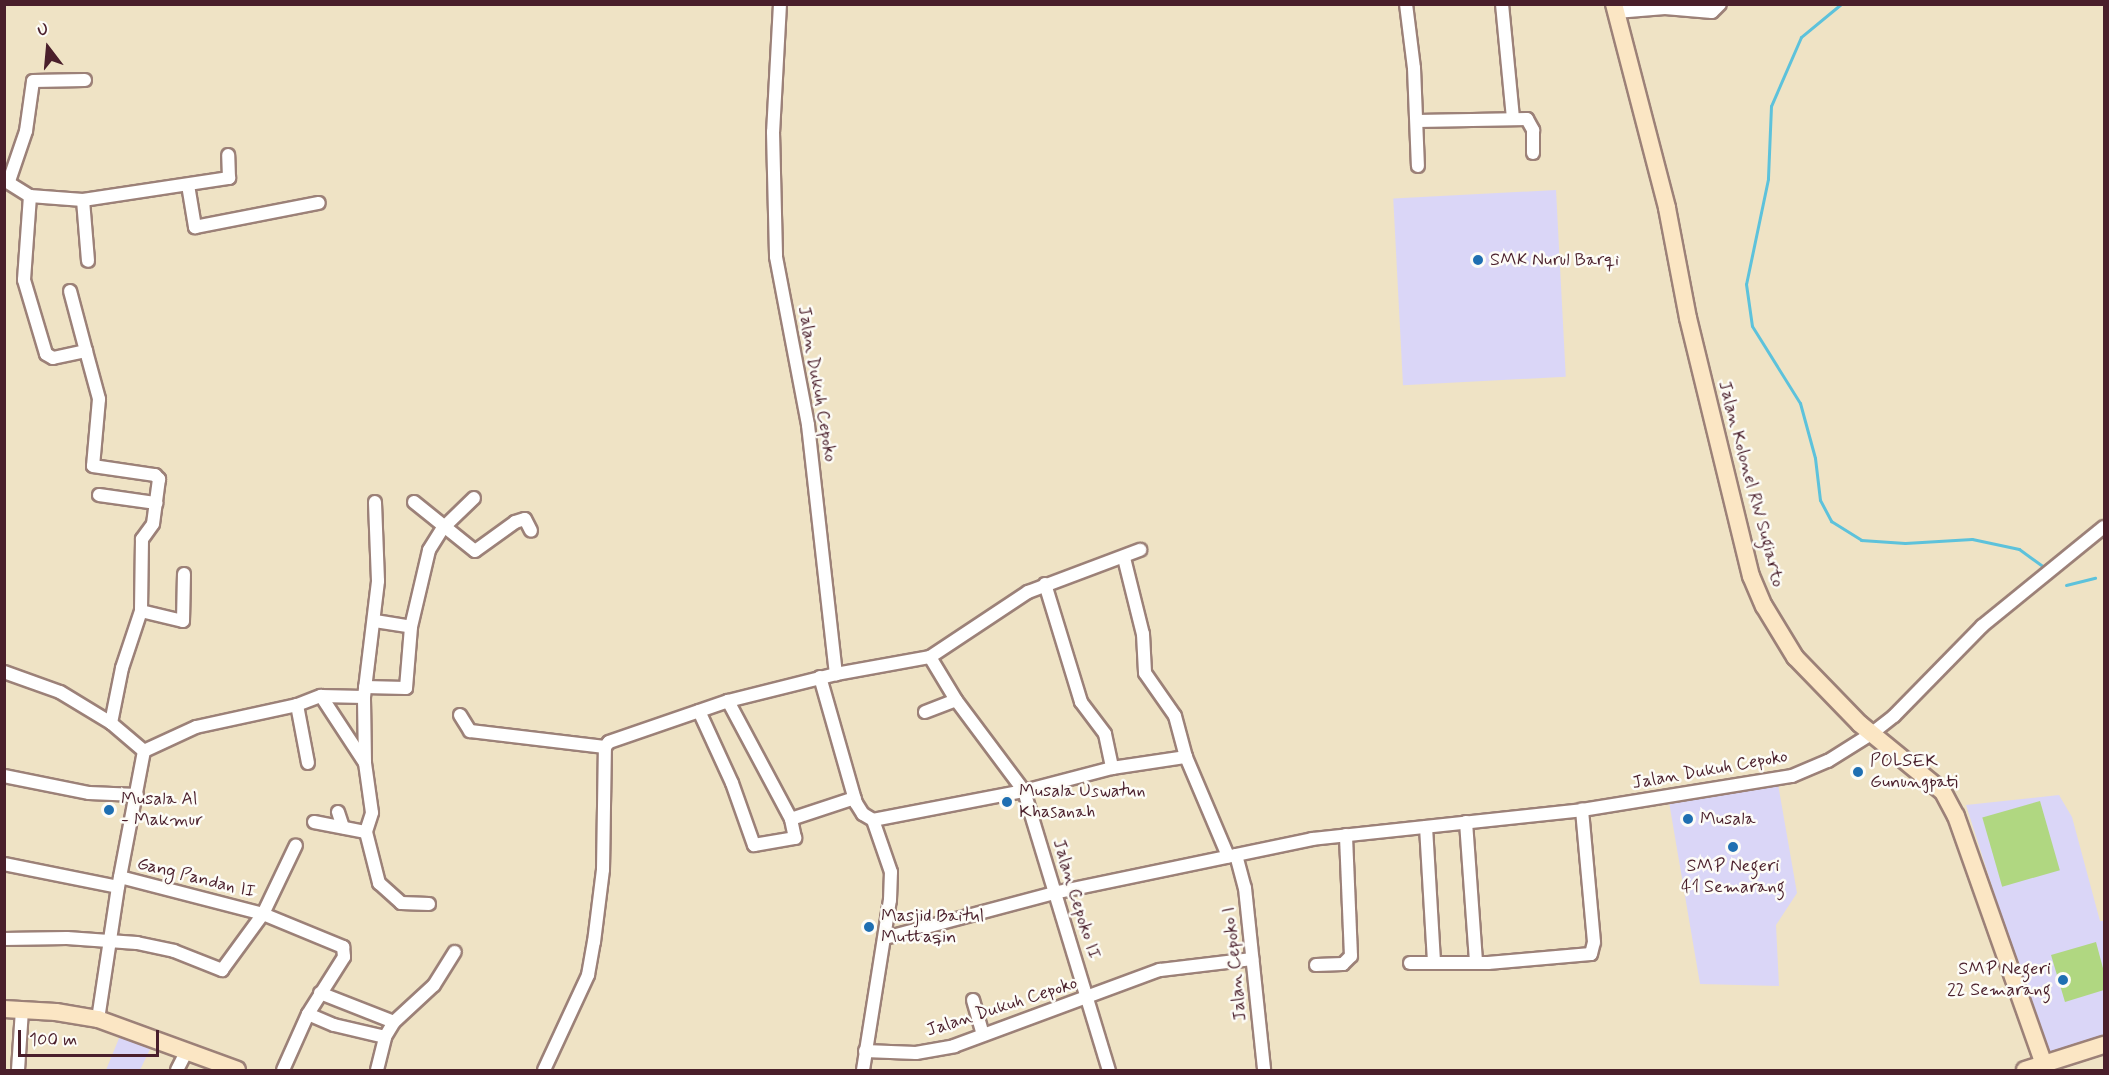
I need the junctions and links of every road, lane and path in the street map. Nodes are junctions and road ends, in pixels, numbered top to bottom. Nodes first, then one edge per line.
1 (780, 4) edge
2 (1406, 4) edge
3 (1502, 4) edge
4 (1720, 4) edge
5 (1615, 8) edge
6 (85, 80) dead end
7 (1513, 118) junction
8 (1417, 121) junction
9 (1533, 153) dead end
10 (228, 155) dead end
11 (1418, 166) dead end
12 (7, 181) edge
13 (188, 184) junction
14 (30, 196) junction
15 (84, 200) junction
16 (319, 203) dead end
17 (88, 261) dead end
18 (69, 291) dead end
19 (86, 351) junction
20 (99, 495) dead end
21 (474, 498) dead end
22 (375, 502) dead end
23 (414, 502) dead end
24 (156, 503) junction
25 (2104, 527) edge
26 (443, 528) junction
27 (531, 531) dead end
28 (1140, 550) dead end
29 (1124, 558) junction
30 (183, 574) dead end
31 (1045, 584) junction
32 (141, 611) junction
33 (375, 621) junction
34 (411, 627) junction
35 (930, 657) junction
36 (4, 672) edge
37 (836, 674) junction
38 (820, 677) junction
39 (364, 692) junction
40 (321, 696) junction
41 (956, 700) junction
42 (728, 701) junction
43 (297, 705) junction
44 (699, 711) junction
45 (925, 712) dead end
46 (460, 715) dead end
47 (111, 723) junction
48 (1871, 734) junction
49 (605, 747) junction
50 (144, 751) junction
51 (1186, 757) junction
52 (308, 763) dead end
53 (365, 763) junction
54 (1112, 768) junction
55 (4, 776) edge
56 (1024, 791) junction
57 (137, 795) junction
58 (855, 798) junction
59 (1582, 810) junction
60 (338, 812) dead end
61 (791, 819) junction
62 (873, 820) junction
63 (314, 822) dead end
64 (1466, 822) junction
65 (343, 826) junction
66 (1426, 827) junction
67 (366, 832) junction
68 (1346, 835) junction
69 (296, 845) dead end
70 (1232, 856) junction
71 (4, 864) edge
72 (119, 882) junction
73 (1054, 893) junction
74 (429, 904) dead end
75 (263, 914) junction
76 (885, 938) junction
77 (4, 939) edge
78 (110, 939) junction
79 (455, 952) dead end
80 (1252, 959) junction
81 (1410, 963) dead end
82 (1434, 963) junction
83 (1476, 963) junction
84 (1316, 965) dead end
85 (320, 993) junction
86 (1086, 998) junction
87 (973, 1000) dead end
88 (4, 1009) edge
89 (22, 1009) junction
90 (308, 1014) junction
91 (98, 1019) junction
92 (394, 1022) junction
93 (983, 1035) junction
94 (385, 1037) junction
95 (2104, 1045) edge
96 (865, 1052) junction
97 (185, 1054) junction
98 (2045, 1068) edge
99 (18, 1071) edge
100 (177, 1071) edge
101 (237, 1071) edge
102 (283, 1071) edge
103 (376, 1071) edge
104 (544, 1071) edge
105 (863, 1071) edge
106 (1109, 1071) edge
107 (1264, 1071) edge
108 (2025, 1071) edge

1 - 37 street, Jalan Dukuh Cepoko
2 - 8 street
3 - 7 street
4 - 5 street
5 - 48 main road, Jalan Kolonel RW Sugiarto
6 - 12 street
7 - 8 street
7 - 9 street
8 - 11 street
10 - 13 street
12 - 14 street
13 - 15 street
13 - 16 street
14 - 15 street
14 - 19 street
15 - 17 street
18 - 19 street
19 - 24 street
20 - 24 street
21 - 26 street
22 - 33 street
23 - 26 street
24 - 32 street
25 - 48 street, Jalan Dukuh Cepoko
26 - 27 street
26 - 34 street
28 - 29 street
29 - 31 street
29 - 51 street
30 - 32 street
31 - 35 street
31 - 54 street
32 - 47 street
33 - 34 street
33 - 39 street
34 - 39 street
35 - 37 street
35 - 41 street, Jalan Cepoko II
36 - 47 street
37 - 38 street
38 - 42 street
38 - 58 street
39 - 40 street
39 - 53 street
40 - 43 street
40 - 53 street
41 - 45 street
41 - 56 street, Jalan Cepoko II
42 - 44 street
42 - 61 street
43 - 50 street
43 - 52 street
44 - 49 street
44 - 61 street
46 - 49 street
47 - 50 street
48 - 59 street, Jalan Dukuh Cepoko
48 - 98 main road, Jalan Kolonel RW Sugiarto
49 - 104 street
50 - 57 street
51 - 54 street
51 - 70 street
53 - 67 street
54 - 56 street
55 - 57 street
56 - 62 street
56 - 73 street, Jalan Cepoko II
57 - 72 street
58 - 61 street
58 - 62 street
59 - 64 street, Jalan Dukuh Cepoko
59 - 83 street
60 - 65 street
62 - 76 street
63 - 65 street
64 - 66 street, Jalan Dukuh Cepoko
64 - 83 street
65 - 67 street
66 - 68 street, Jalan Dukuh Cepoko
66 - 82 street
67 - 74 street
68 - 70 street, Jalan Dukuh Cepoko
68 - 84 street
69 - 75 street
70 - 73 street, Jalan Dukuh Cepoko
70 - 80 street, Jalan Cepoko I
71 - 72 street, Gang Pandan II
72 - 75 street, Gang Pandan II
72 - 78 street
73 - 76 street, Jalan Dukuh Cepoko
73 - 86 street, Jalan Cepoko II
75 - 78 street
75 - 85 street, Gang Pandan II
76 - 96 street
77 - 78 street
78 - 91 street
79 - 92 street
80 - 86 street, Jalan Dukuh Cepoko
80 - 107 street, Jalan Cepoko I
81 - 82 street
82 - 83 street
85 - 90 street
85 - 92 street
86 - 93 street, Jalan Dukuh Cepoko
86 - 106 street, Jalan Cepoko II
87 - 93 street
88 - 89 main road
89 - 91 main road
89 - 99 street
90 - 94 street
90 - 102 street
91 - 97 main road
92 - 94 street
93 - 96 street, Jalan Dukuh Cepoko
94 - 103 street
95 - 98 main road
96 - 105 street
97 - 100 street
97 - 101 main road
98 - 108 main road

